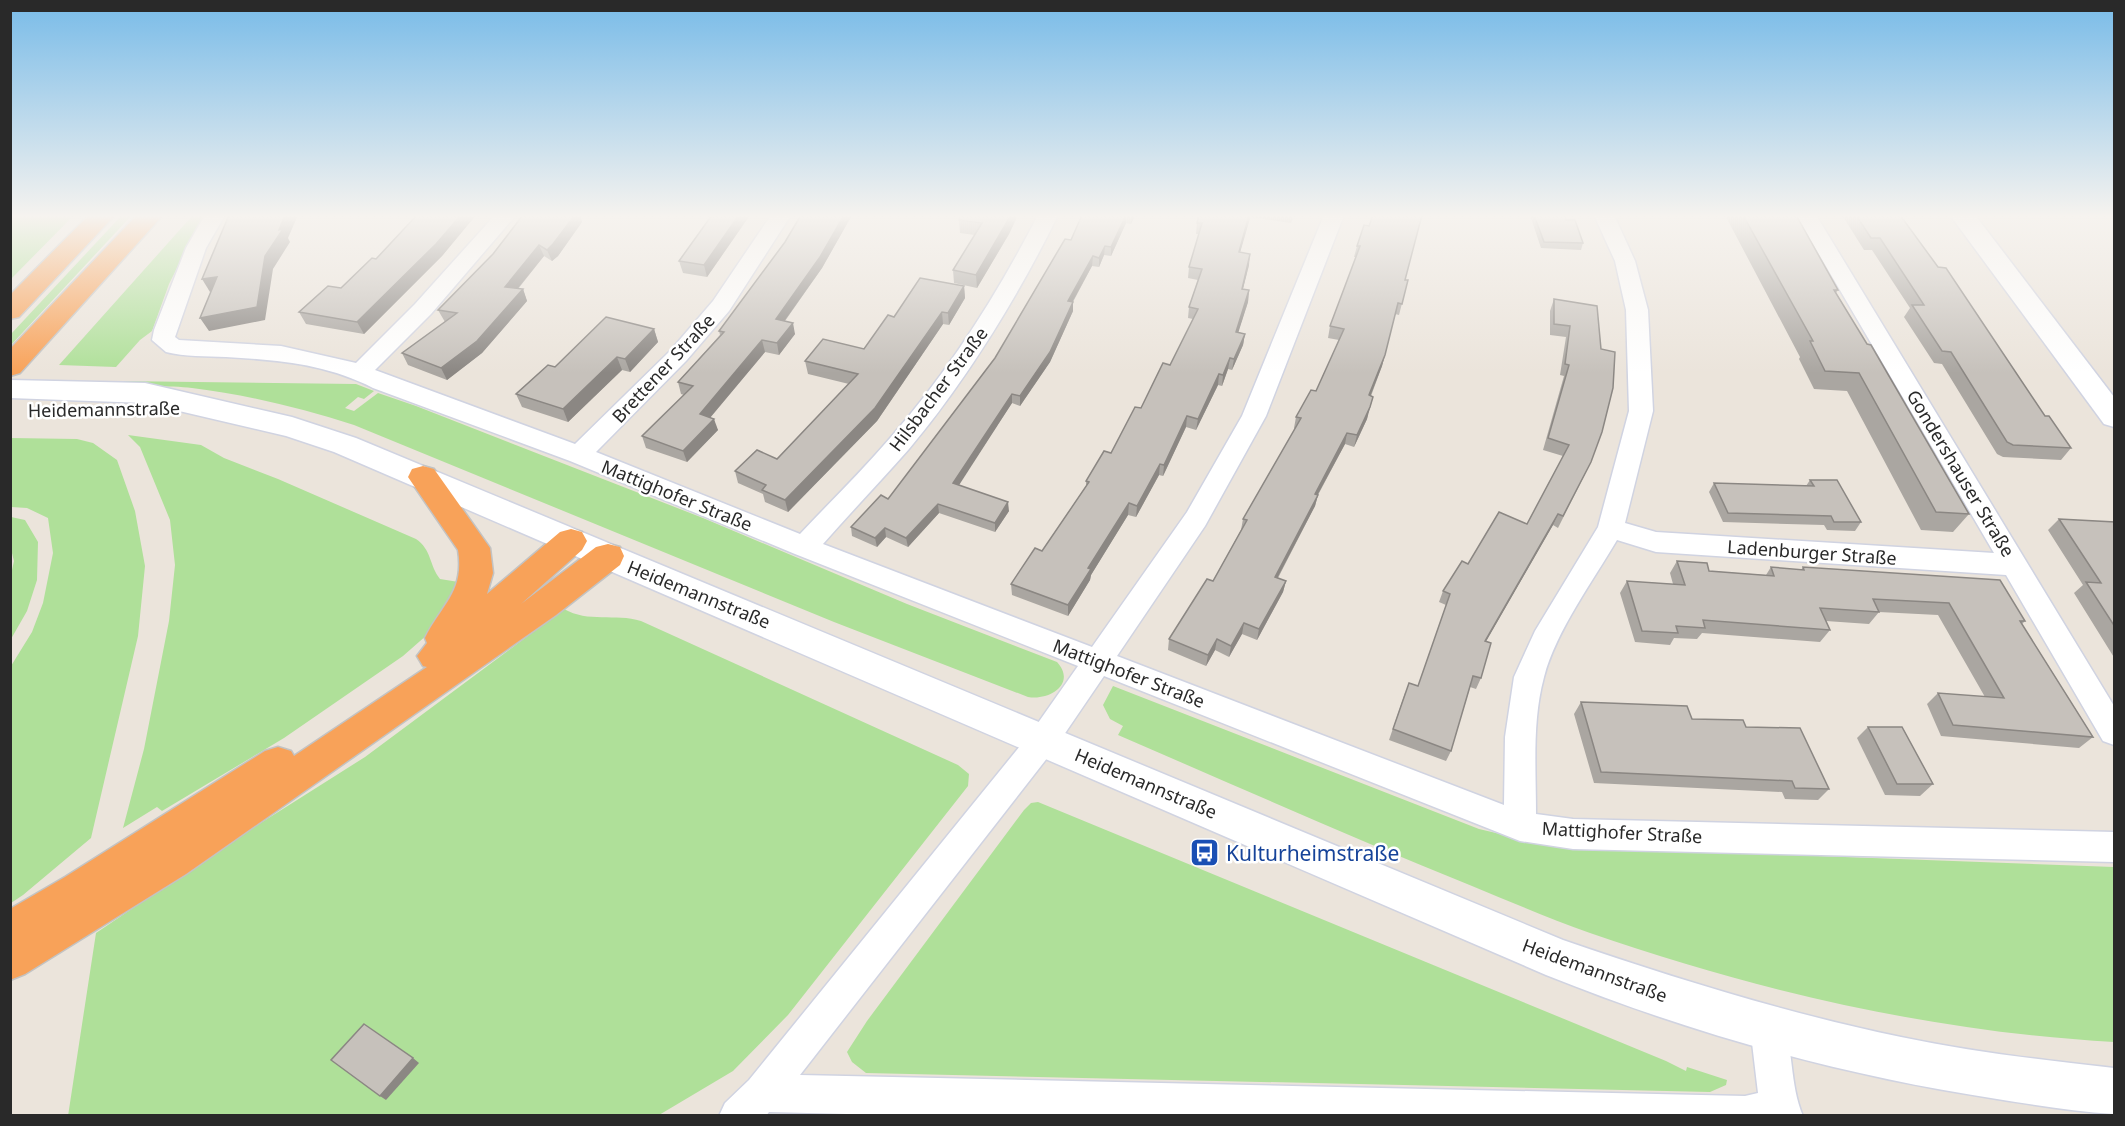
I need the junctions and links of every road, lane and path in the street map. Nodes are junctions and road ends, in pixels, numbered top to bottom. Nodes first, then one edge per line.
1 (52, 268) edge
2 (105, 268) edge
3 (189, 268) edge
4 (460, 268) edge
5 (746, 268) edge
6 (1022, 268) edge
7 (1313, 268) edge
8 (1626, 268) edge
9 (1838, 268) edge
10 (2002, 268) edge
11 (10, 311) edge
12 (361, 371) junction
13 (12, 373) edge
14 (198, 408) junction
15 (10, 411) edge
16 (2115, 417) edge
17 (579, 455) junction
18 (423, 477) junction
19 (1611, 528) junction
20 (571, 541) junction
21 (804, 547) junction
22 (608, 556) junction
23 (2016, 565) junction
24 (1099, 660) junction
25 (421, 666) junction
26 (2115, 732) edge
27 (1044, 739) junction
28 (1520, 826) junction
29 (171, 846) junction
30 (2115, 847) edge
31 (12, 945) edge
32 (1768, 1026) junction
33 (2115, 1091) edge
34 (750, 1104) edge
35 (1095, 1108) edge
36 (1781, 1112) edge

1 - 11 highway
2 - 13 highway
3 - 12 street, Mattighofer Straße
4 - 12 street
5 - 17 street, Brettener Straße
6 - 21 street, Hilsbacher Straße
7 - 24 street
8 - 19 street
9 - 23 street, Gondershauser Straße
10 - 16 main road
12 - 17 street, Mattighofer Straße
13 - 14 main road, Heidemannstraße
14 - 15 main road, Heidemannstraße
14 - 18 main road, Heidemannstraße
17 - 21 street, Mattighofer Straße
18 - 20 main road, Heidemannstraße
18 - 25 highway
19 - 23 street, Ladenburger Straße
19 - 28 street
20 - 22 main road, Heidemannstraße
20 - 25 highway
21 - 24 street, Mattighofer Straße
22 - 27 main road, Heidemannstraße
22 - 29 highway
23 - 26 street, Gondershauser Straße
24 - 27 street
24 - 28 street, Mattighofer Straße
25 - 29 highway
27 - 32 main road, Heidemannstraße
27 - 34 street
28 - 30 street, Mattighofer Straße
29 - 31 highway
32 - 33 main road, Heidemannstraße
32 - 36 street
34 - 35 street
35 - 36 street

